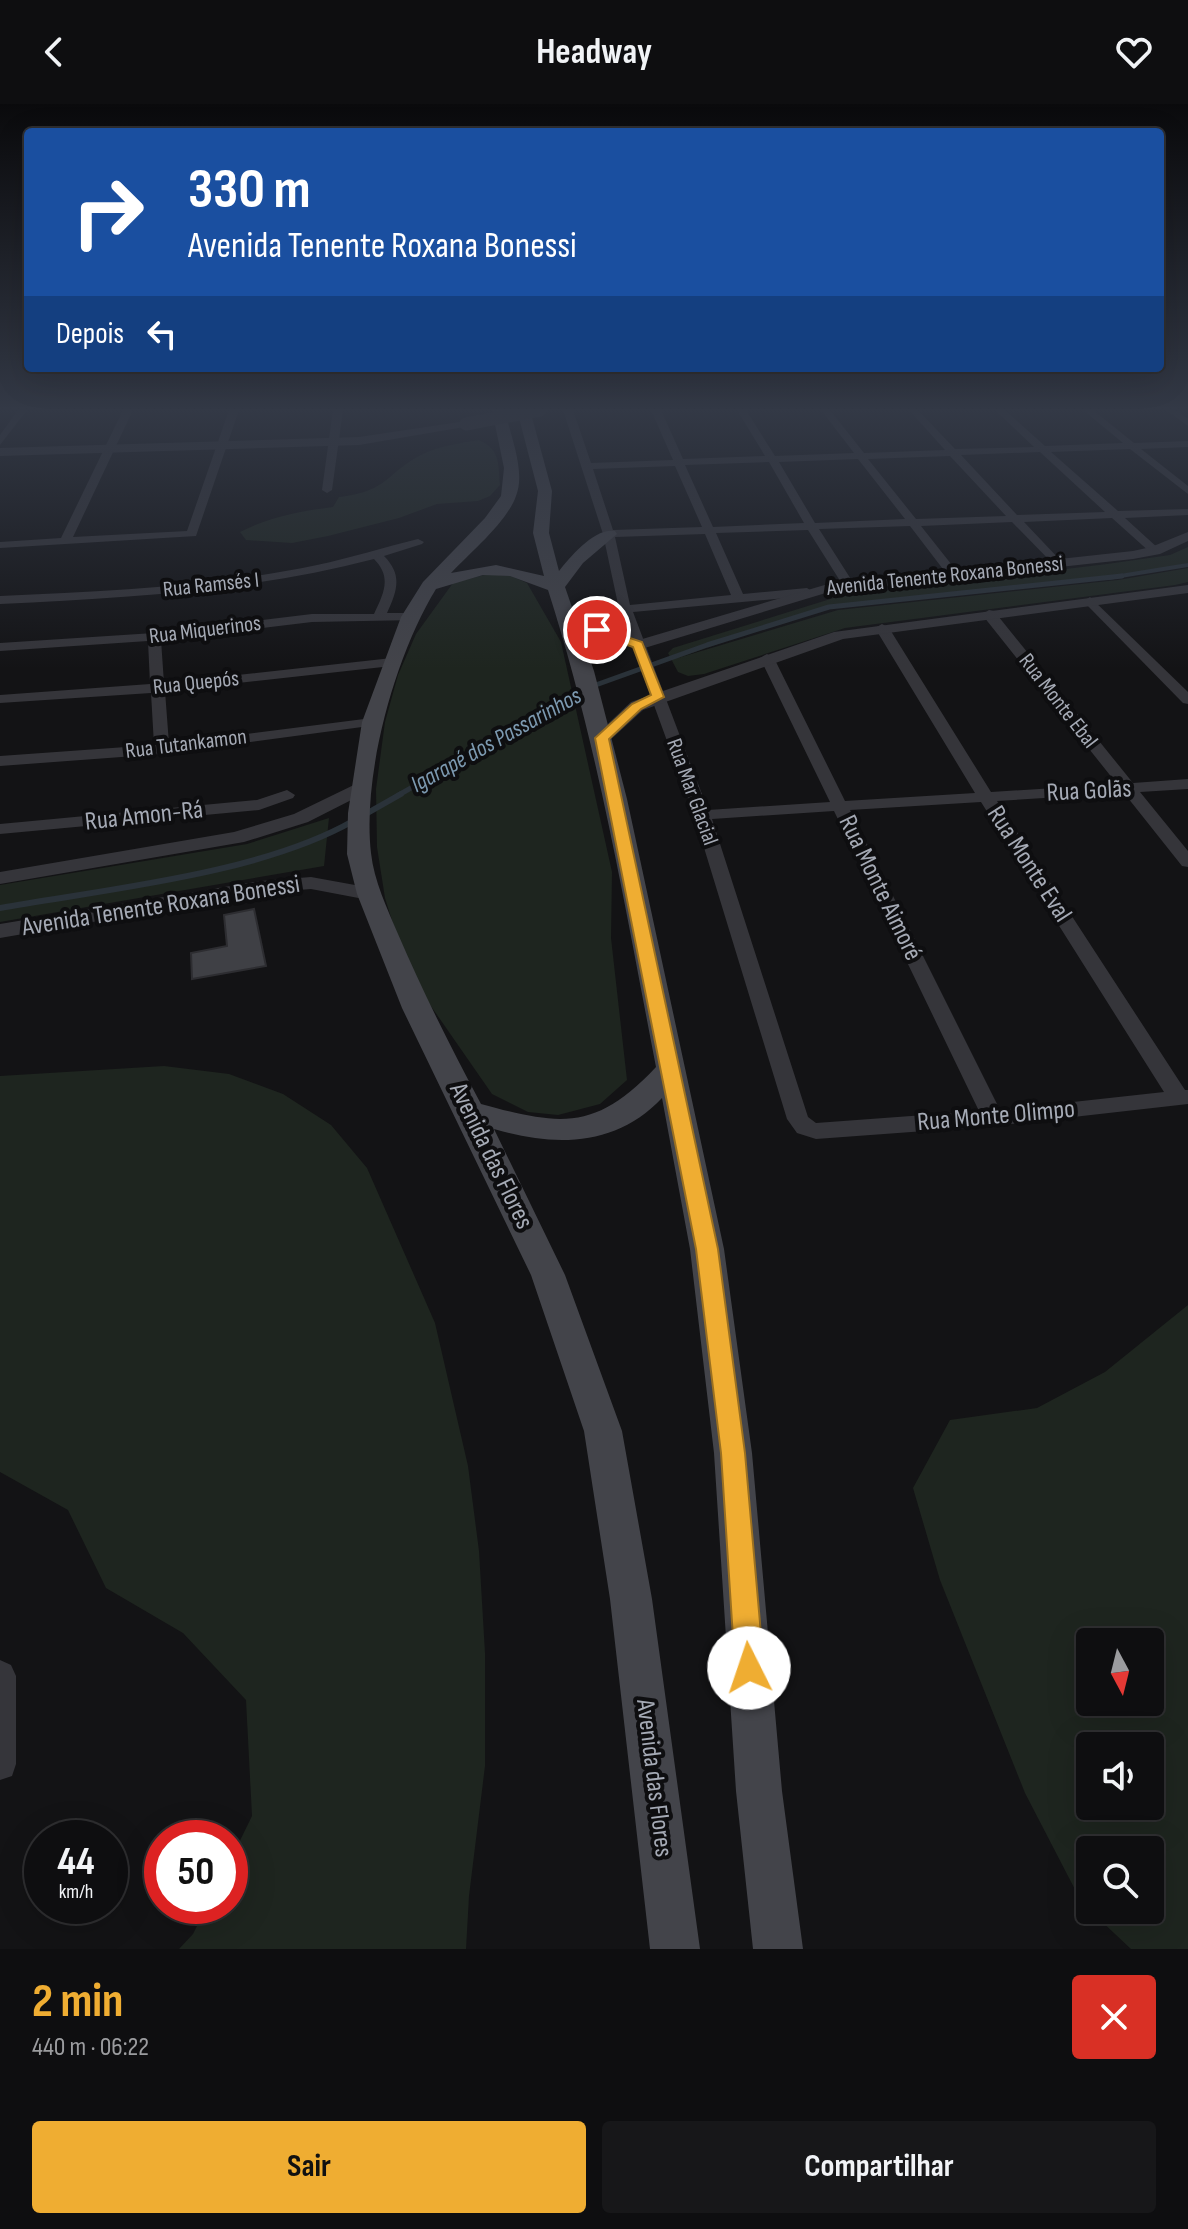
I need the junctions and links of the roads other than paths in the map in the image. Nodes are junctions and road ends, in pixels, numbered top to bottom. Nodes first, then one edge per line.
1 (87, 496) edge
2 (206, 496) edge
3 (509, 496) edge
4 (545, 496) edge
5 (596, 496) edge
6 (694, 496) edge
7 (794, 496) edge
8 (892, 496) edge
9 (994, 496) edge
10 (1095, 496) edge
11 (1188, 512) edge
12 (1116, 515) junction
13 (1014, 519) junction
14 (911, 523) junction
15 (810, 527) junction
16 (709, 531) junction
17 (609, 534) junction
18 (1188, 536) edge
19 (65, 542) junction
20 (418, 542) dead end
21 (0, 545) edge
22 (1155, 551) junction
23 (377, 555) junction
24 (1057, 564) junction
25 (953, 574) junction
26 (848, 584) junction
27 (429, 586) junction
28 (556, 587) junction
29 (1188, 589) edge
30 (807, 592) junction
31 (738, 597) junction
32 (0, 600) edge
33 (1090, 601) junction
34 (625, 609) junction
35 (989, 614) junction
36 (380, 615) junction
37 (410, 617) junction
38 (568, 618) junction
39 (882, 628) junction
40 (154, 637) junction
41 (0, 647) edge
42 (640, 650) junction
43 (767, 658) junction
44 (392, 662) junction
45 (156, 688) junction
46 (655, 690) junction
47 (0, 699) edge
48 (1188, 700) edge
49 (372, 722) junction
50 (598, 725) junction
51 (162, 749) junction
52 (0, 761) edge
53 (1188, 784) edge
54 (362, 787) junction
55 (1127, 788) junction
56 (287, 795) dead end
57 (986, 797) junction
58 (840, 807) junction
59 (702, 815) junction
60 (0, 829) edge
61 (1188, 862) edge
62 (0, 878) edge
63 (369, 894) junction
64 (0, 931) edge
65 (671, 1069) junction
66 (1184, 1098) edge
67 (470, 1112) junction
68 (993, 1118) junction
69 (805, 1128) joint
70 (0, 1676) edge
71 (0, 1764) edge
72 (675, 1949) edge
73 (778, 1949) edge

1 - 19 street
2 - 19 street
3 - 27 main road, Avenida das Flores
4 - 28 main road
5 - 17 street, Rua Mar Glacial
6 - 16 street
7 - 15 street
8 - 14 street
9 - 13 street
10 - 12 street
11 - 12 street
12 - 13 street
12 - 22 street
13 - 14 street
13 - 24 street
14 - 15 street
14 - 25 street
15 - 16 street
15 - 26 street
16 - 17 street
16 - 31 street
17 - 28 main road
17 - 34 street, Rua Mar Glacial
18 - 22 street, Avenida Tenente Roxana Bonessi
19 - 21 street
20 - 23 street, Rua Ramsés I
22 - 24 street, Avenida Tenente Roxana Bonessi
23 - 32 street, Rua Ramsés I
23 - 36 street
24 - 25 street, Avenida Tenente Roxana Bonessi
25 - 26 street, Avenida Tenente Roxana Bonessi
26 - 30 street, Avenida Tenente Roxana Bonessi
27 - 28 main road
27 - 37 main road, Avenida das Flores
28 - 38 main road
29 - 33 street, Avenida Tenente Roxana Bonessi
30 - 31 street
30 - 42 street, Avenida Tenente Roxana Bonessi
31 - 34 street
33 - 35 street, Avenida Tenente Roxana Bonessi
33 - 48 street
34 - 42 street, Rua Mar Glacial
35 - 39 street, Avenida Tenente Roxana Bonessi
35 - 55 street, Rua Monte Ebal
36 - 37 street, Rua Miquerinos
36 - 40 street, Rua Miquerinos
37 - 44 main road, Avenida das Flores
38 - 42 street
38 - 50 main road
39 - 43 street, Avenida Tenente Roxana Bonessi
39 - 57 street, Rua Monte Eval
40 - 41 street, Rua Miquerinos
40 - 45 street
42 - 46 street, Rua Mar Glacial
43 - 46 street, Avenida Tenente Roxana Bonessi
43 - 58 street, Rua Monte Aimoré
44 - 45 street, Rua Quepós
44 - 49 main road, Avenida das Flores
45 - 47 street, Rua Quepós
45 - 51 street
46 - 50 street, Avenida Tenente Roxana Bonessi
46 - 59 street, Rua Mar Glacial
49 - 51 street, Rua Tutankamon
49 - 54 main road, Avenida das Flores
50 - 65 main road
51 - 52 street, Rua Tutankamon
53 - 55 street, Rua Golãs
54 - 62 street, Avenida Tenente Roxana Bonessi
54 - 63 main road, Avenida das Flores
55 - 57 street, Rua Golãs
55 - 61 street, Rua Monte Ebal
56 - 60 street, Rua Amon-Rá
57 - 58 street, Rua Golãs
57 - 66 street, Rua Monte Eval
58 - 59 street, Rua Golãs
58 - 68 street, Rua Monte Aimoré
59 - 69 street, Rua Mar Glacial
63 - 64 street, Avenida Tenente Roxana Bonessi
63 - 67 main road, Avenida das Flores
65 - 67 main road
65 - 73 main road
66 - 68 street, Rua Monte Olimpo
67 - 72 main road, Avenida das Flores
68 - 69 street, Rua Monte Olimpo
70 - 71 street

